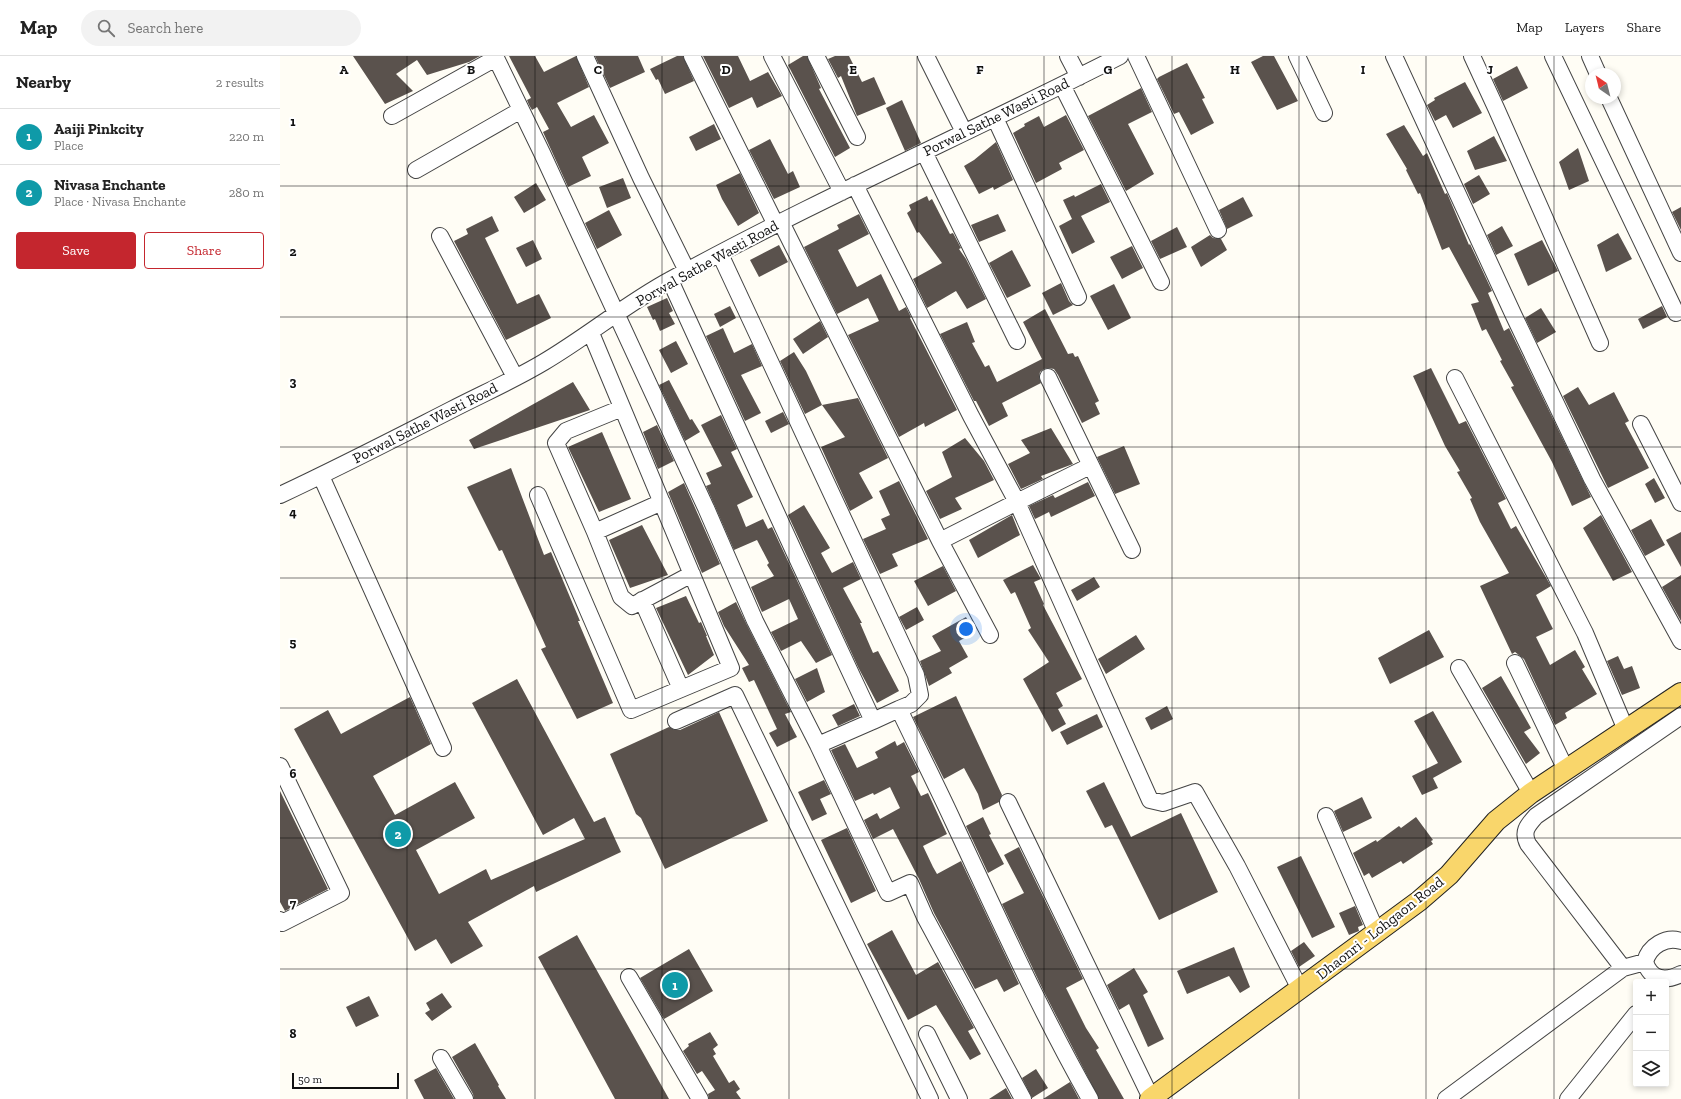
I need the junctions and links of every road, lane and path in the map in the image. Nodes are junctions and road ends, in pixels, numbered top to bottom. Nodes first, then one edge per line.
1 (585, 56) edge
2 (692, 56) edge
3 (772, 56) edge
4 (816, 56) edge
5 (926, 56) edge
6 (1068, 56) edge
7 (1120, 56) edge
8 (1136, 56) edge
9 (1297, 56) edge
10 (1394, 56) edge
11 (1472, 56) edge
12 (1553, 56) edge
13 (1590, 56) edge
14 (496, 57) edge
15 (1595, 68) edge
16 (1079, 77) junction
17 (1062, 85) junction
18 (1612, 104) edge
19 (521, 110) junction
20 (1324, 113) dead end
21 (392, 116) dead end
22 (996, 118) junction
23 (964, 132) junction
24 (857, 137) dead end
25 (924, 152) junction
26 (416, 170) dead end
27 (848, 188) junction
28 (778, 223) junction
29 (1218, 230) dead end
30 (440, 236) dead end
31 (1681, 253) edge
32 (720, 254) junction
33 (687, 271) junction
34 (670, 280) junction
35 (1161, 282) dead end
36 (1078, 297) dead end
37 (1676, 313) dead end
38 (616, 314) junction
39 (591, 333) junction
40 (1016, 341) dead end
41 (1600, 343) dead end
42 (514, 377) junction
43 (1048, 377) dead end
44 (1455, 378) dead end
45 (622, 408) junction
46 (1641, 424) dead end
47 (1090, 466) junction
48 (321, 476) junction
49 (280, 495) edge
50 (538, 495) dead end
51 (662, 502) junction
52 (1017, 502) junction
53 (1681, 503) edge
54 (595, 532) junction
55 (940, 541) junction
56 (1132, 550) dead end
57 (692, 574) junction
58 (642, 600) junction
59 (990, 635) dead end
60 (1681, 641) edge
61 (1515, 662) dead end
62 (1459, 668) dead end
63 (681, 689) junction
64 (1681, 693) edge
65 (899, 709) junction
66 (1681, 716) edge
67 (676, 721) dead end
68 (873, 721) junction
69 (1626, 730) junction
70 (818, 745) junction
71 (443, 748) dead end
72 (280, 766) edge
73 (1566, 770) junction
74 (1531, 793) junction
75 (1008, 802) dead end
76 (1326, 816) dead end
77 (280, 920) edge
78 (1377, 933) junction
79 (1681, 941) edge
80 (1645, 962) junction
81 (1623, 968) junction
82 (1681, 974) edge
83 (629, 977) dead end
84 (1660, 979) edge
85 (1669, 980) edge
86 (1300, 989) junction
87 (1635, 1015) edge
88 (927, 1034) dead end
89 (441, 1058) dead end
90 (465, 1099) edge
91 (700, 1099) edge
92 (930, 1099) edge
93 (959, 1099) edge
94 (1023, 1099) edge
95 (1090, 1099) edge
96 (1151, 1099) edge
97 (1446, 1099) edge
98 (1568, 1099) edge

1 - 33 street
2 - 28 street
3 - 27 street
4 - 24 street
5 - 23 street
6 - 16 street
7 - 16 street, Porwal Sathe Wasti Road
8 - 29 street
9 - 20 street
10 - 60 street
11 - 41 street
12 - 37 street
13 - 15 street
14 - 19 street
14 - 21 street
16 - 17 street, Porwal Sathe Wasti Road
17 - 22 street, Porwal Sathe Wasti Road
17 - 35 street
18 - 31 street
19 - 26 street
19 - 38 street
22 - 23 street, Porwal Sathe Wasti Road
22 - 36 street
23 - 25 street, Porwal Sathe Wasti Road
25 - 27 street, Porwal Sathe Wasti Road
25 - 40 street
27 - 28 street, Porwal Sathe Wasti Road
27 - 52 street
28 - 32 street, Porwal Sathe Wasti Road
28 - 55 street
30 - 42 street
32 - 33 street, Porwal Sathe Wasti Road
32 - 65 street
33 - 34 street, Porwal Sathe Wasti Road
34 - 38 street, Porwal Sathe Wasti Road
34 - 68 street
38 - 39 street, Porwal Sathe Wasti Road
38 - 70 street
39 - 42 street, Porwal Sathe Wasti Road
39 - 45 street
42 - 48 street, Porwal Sathe Wasti Road
43 - 47 street
44 - 69 street
45 - 51 street
45 - 54 street
46 - 53 street
47 - 52 street
47 - 56 street
48 - 49 street, Porwal Sathe Wasti Road
48 - 71 street
50 - 63 street
51 - 54 street
51 - 57 street
52 - 55 street
52 - 86 street
54 - 58 street
55 - 59 street
57 - 58 street
57 - 63 street
58 - 63 street
61 - 73 street
62 - 74 street
64 - 69 main road, Dhaonri - Lohgaon Road
65 - 68 street
65 - 95 street
66 - 81 street
67 - 92 street
68 - 70 street
69 - 73 main road, Dhaonri - Lohgaon Road
70 - 94 street
72 - 77 street
73 - 74 main road, Dhaonri - Lohgaon Road
74 - 78 main road, Dhaonri - Lohgaon Road
75 - 96 street
76 - 78 street
78 - 86 main road, Dhaonri - Lohgaon Road
79 - 80 street
80 - 81 street
80 - 84 street
81 - 97 street
82 - 85 street
83 - 91 street
86 - 96 main road, Dhaonri - Lohgaon Road
87 - 98 street
88 - 93 street
89 - 90 street

